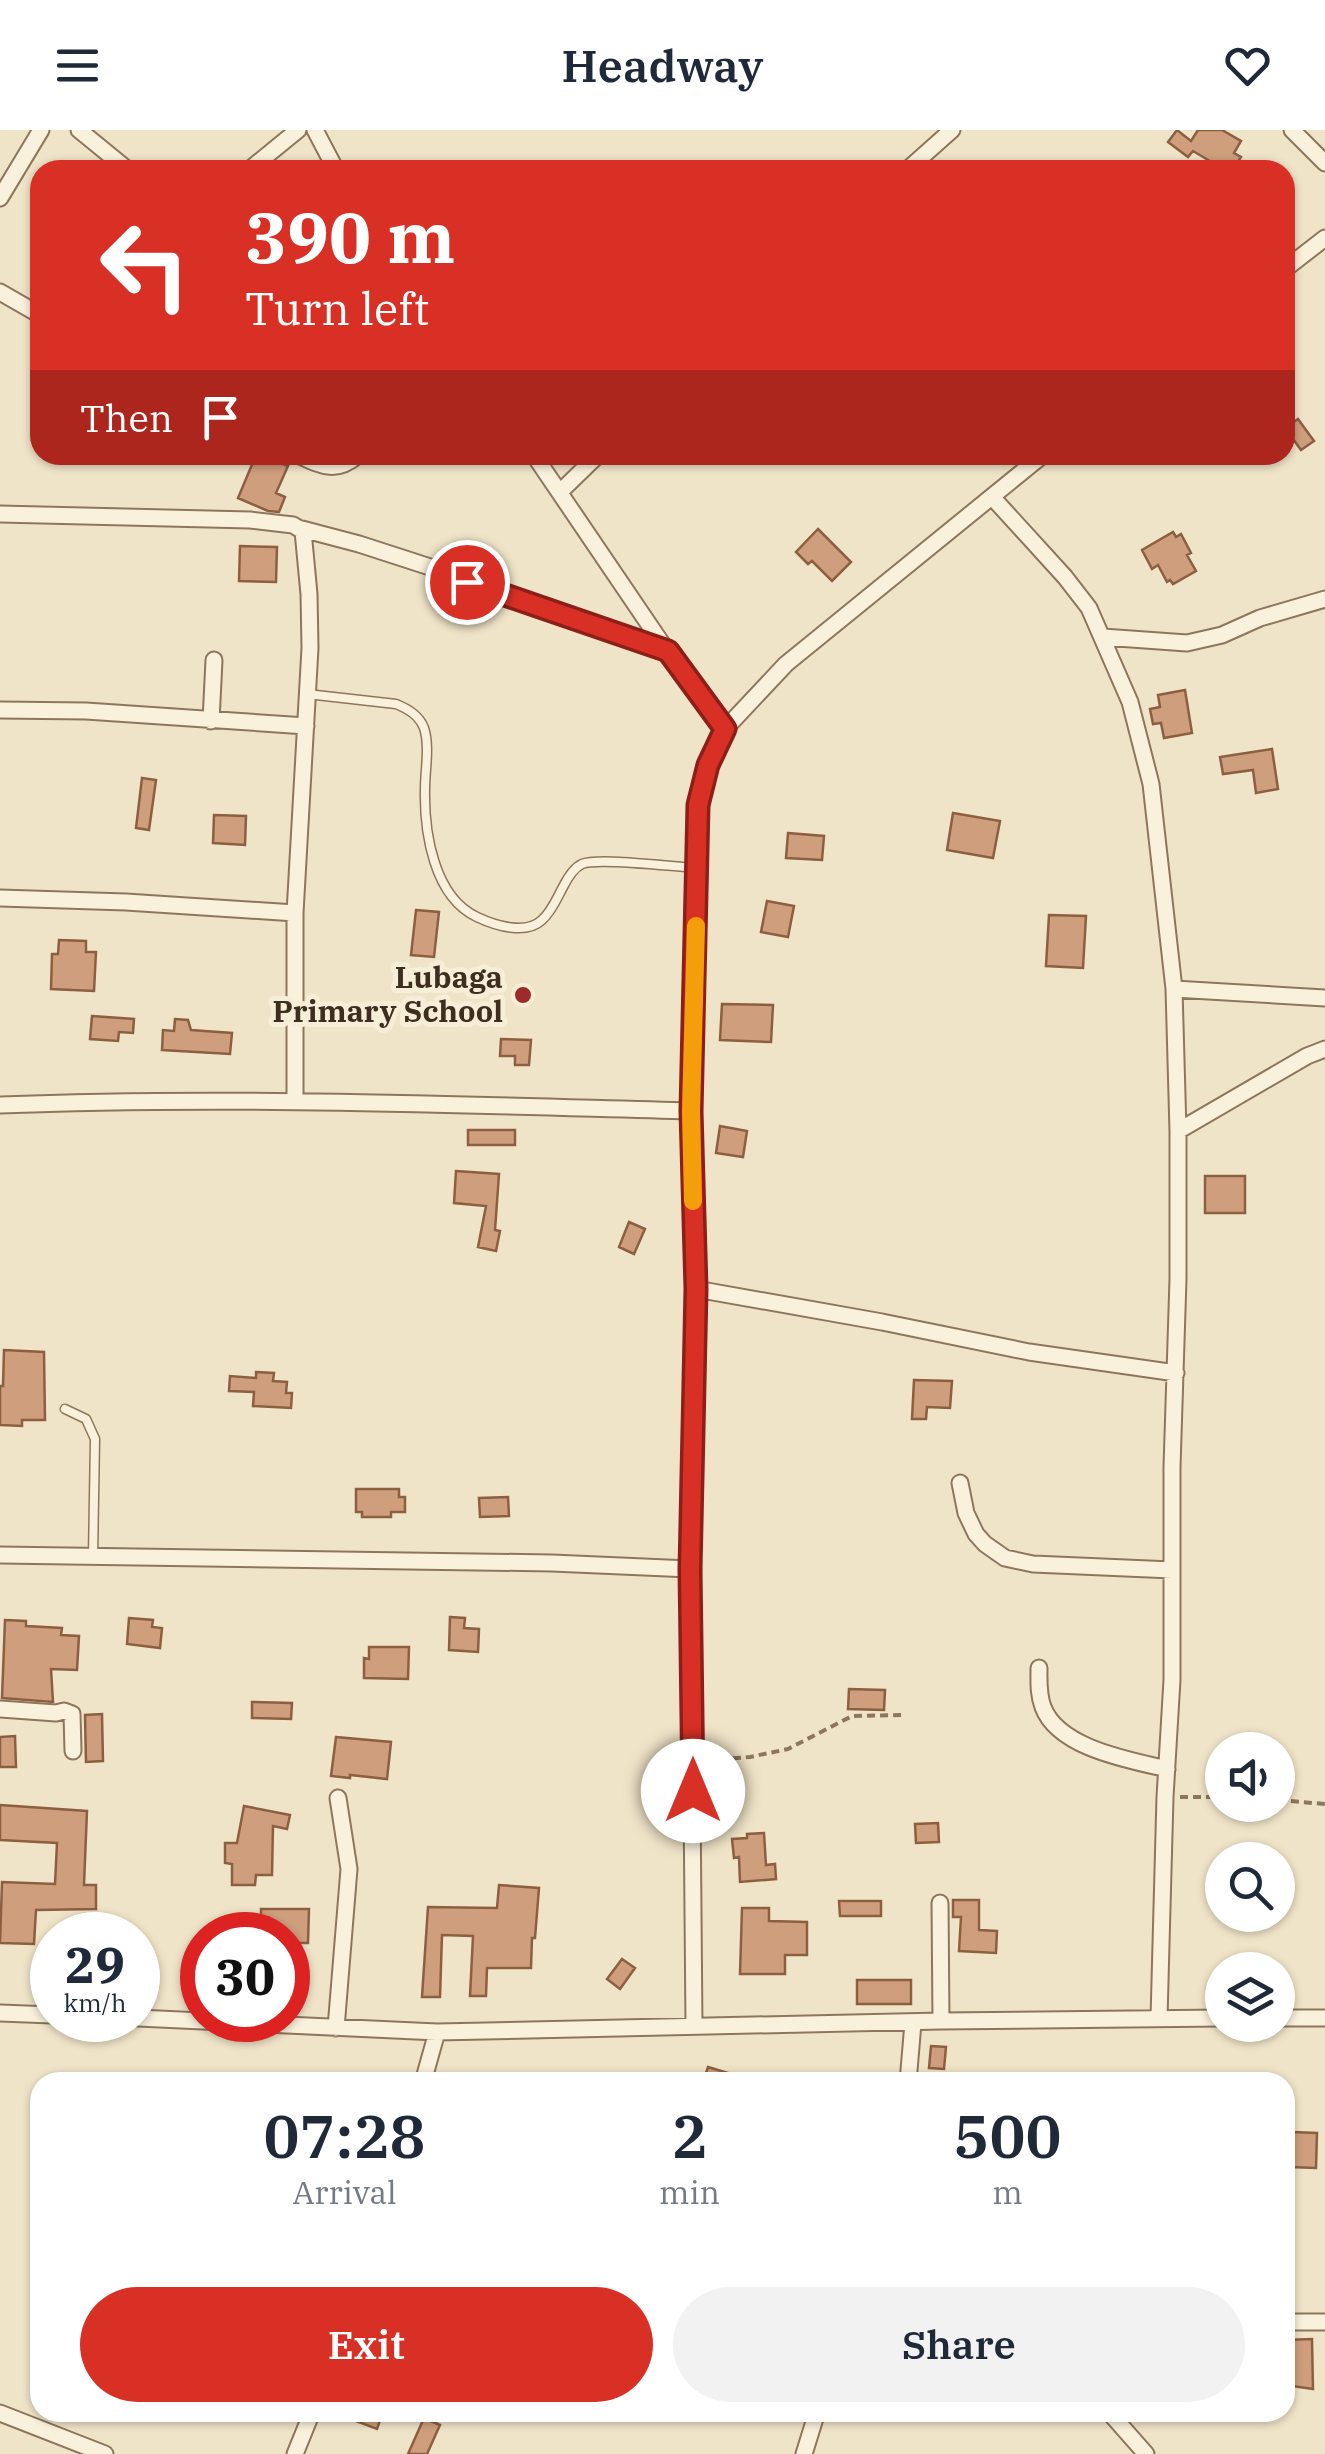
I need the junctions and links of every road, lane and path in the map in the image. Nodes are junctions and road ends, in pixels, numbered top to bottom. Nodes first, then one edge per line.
1 (41, 130) edge
2 (79, 130) edge
3 (298, 130) edge
4 (315, 130) edge
5 (952, 130) edge
6 (1292, 130) edge
7 (116, 160) edge
8 (261, 160) edge
9 (331, 160) edge
10 (918, 160) edge
11 (1325, 164) edge
12 (0, 198) edge
13 (1325, 238) edge
14 (1295, 261) edge
15 (0, 292) edge
16 (30, 309) edge
17 (541, 465) edge
18 (588, 465) edge
19 (1031, 465) edge
20 (560, 492) junction
21 (993, 498) junction
22 (0, 514) edge
23 (302, 529) junction
24 (1325, 600) edge
25 (1103, 637) junction
26 (668, 651) junction
27 (214, 660) dead end
28 (308, 694) junction
29 (0, 710) edge
30 (211, 721) junction
31 (306, 726) junction
32 (725, 729) junction
33 (697, 868) junction
34 (0, 898) edge
35 (295, 913) junction
36 (1174, 988) junction
37 (1325, 998) edge
38 (1325, 1049) edge
39 (295, 1100) junction
40 (0, 1104) edge
41 (691, 1111) junction
42 (1178, 1131) junction
43 (696, 1289) junction
44 (1176, 1372) junction
45 (65, 1409) dead end
46 (960, 1483) dead end
47 (0, 1556) edge
48 (93, 1557) junction
49 (690, 1570) junction
50 (1172, 1570) junction
51 (1039, 1668) dead end
52 (0, 1709) edge
53 (904, 1715) dead end
54 (73, 1750) dead end
55 (692, 1761) junction
56 (1167, 1770) junction
57 (1165, 1797) junction
58 (1205, 1797) edge
59 (338, 1798) dead end
60 (1295, 1801) edge
61 (1325, 1804) edge
62 (940, 1903) dead end
63 (0, 2013) edge
64 (30, 2014) edge
65 (1159, 2018) junction
66 (1205, 2018) edge
67 (1295, 2018) edge
68 (1325, 2018) edge
69 (160, 2019) edge
70 (941, 2021) junction
71 (913, 2023) junction
72 (694, 2026) junction
73 (336, 2028) junction
74 (436, 2032) junction
75 (426, 2072) edge
76 (909, 2072) edge
77 (1295, 2322) edge
78 (1325, 2322) edge
79 (0, 2413) edge
80 (308, 2422) edge
81 (814, 2422) edge
82 (1118, 2422) edge
83 (105, 2454) edge
84 (295, 2454) edge
85 (804, 2454) edge
86 (1146, 2454) edge

1 - 12 street
2 - 7 street
3 - 8 street
4 - 9 street
5 - 10 street
6 - 11 street
13 - 14 street
15 - 16 street
17 - 20 street
18 - 20 street
19 - 21 street
20 - 26 street
21 - 25 street
21 - 32 street
22 - 23 street
23 - 26 street
23 - 28 street
24 - 25 street
25 - 36 street
26 - 32 street
27 - 30 street
28 - 31 street
28 - 33 lane
29 - 30 street
30 - 31 street
31 - 35 street
32 - 33 street
33 - 41 street
34 - 35 street
35 - 39 street
36 - 37 street
36 - 42 street
38 - 42 street
39 - 40 street
39 - 41 street
41 - 43 street
42 - 44 street
43 - 44 street
43 - 49 street
44 - 50 street
45 - 48 lane
46 - 50 street
47 - 48 street
48 - 49 street
49 - 55 street
50 - 56 street
51 - 56 street
52 - 54 street
53 - 55 path
55 - 72 street
56 - 57 street
57 - 58 path
57 - 65 street
59 - 73 street
60 - 61 path
62 - 70 street
63 - 64 street
65 - 66 street
65 - 70 street
67 - 68 street
69 - 73 street
70 - 71 street
71 - 72 street
71 - 76 street
72 - 74 street
73 - 74 street
74 - 75 street
77 - 78 street
79 - 83 street
80 - 84 street
81 - 85 street
82 - 86 street

